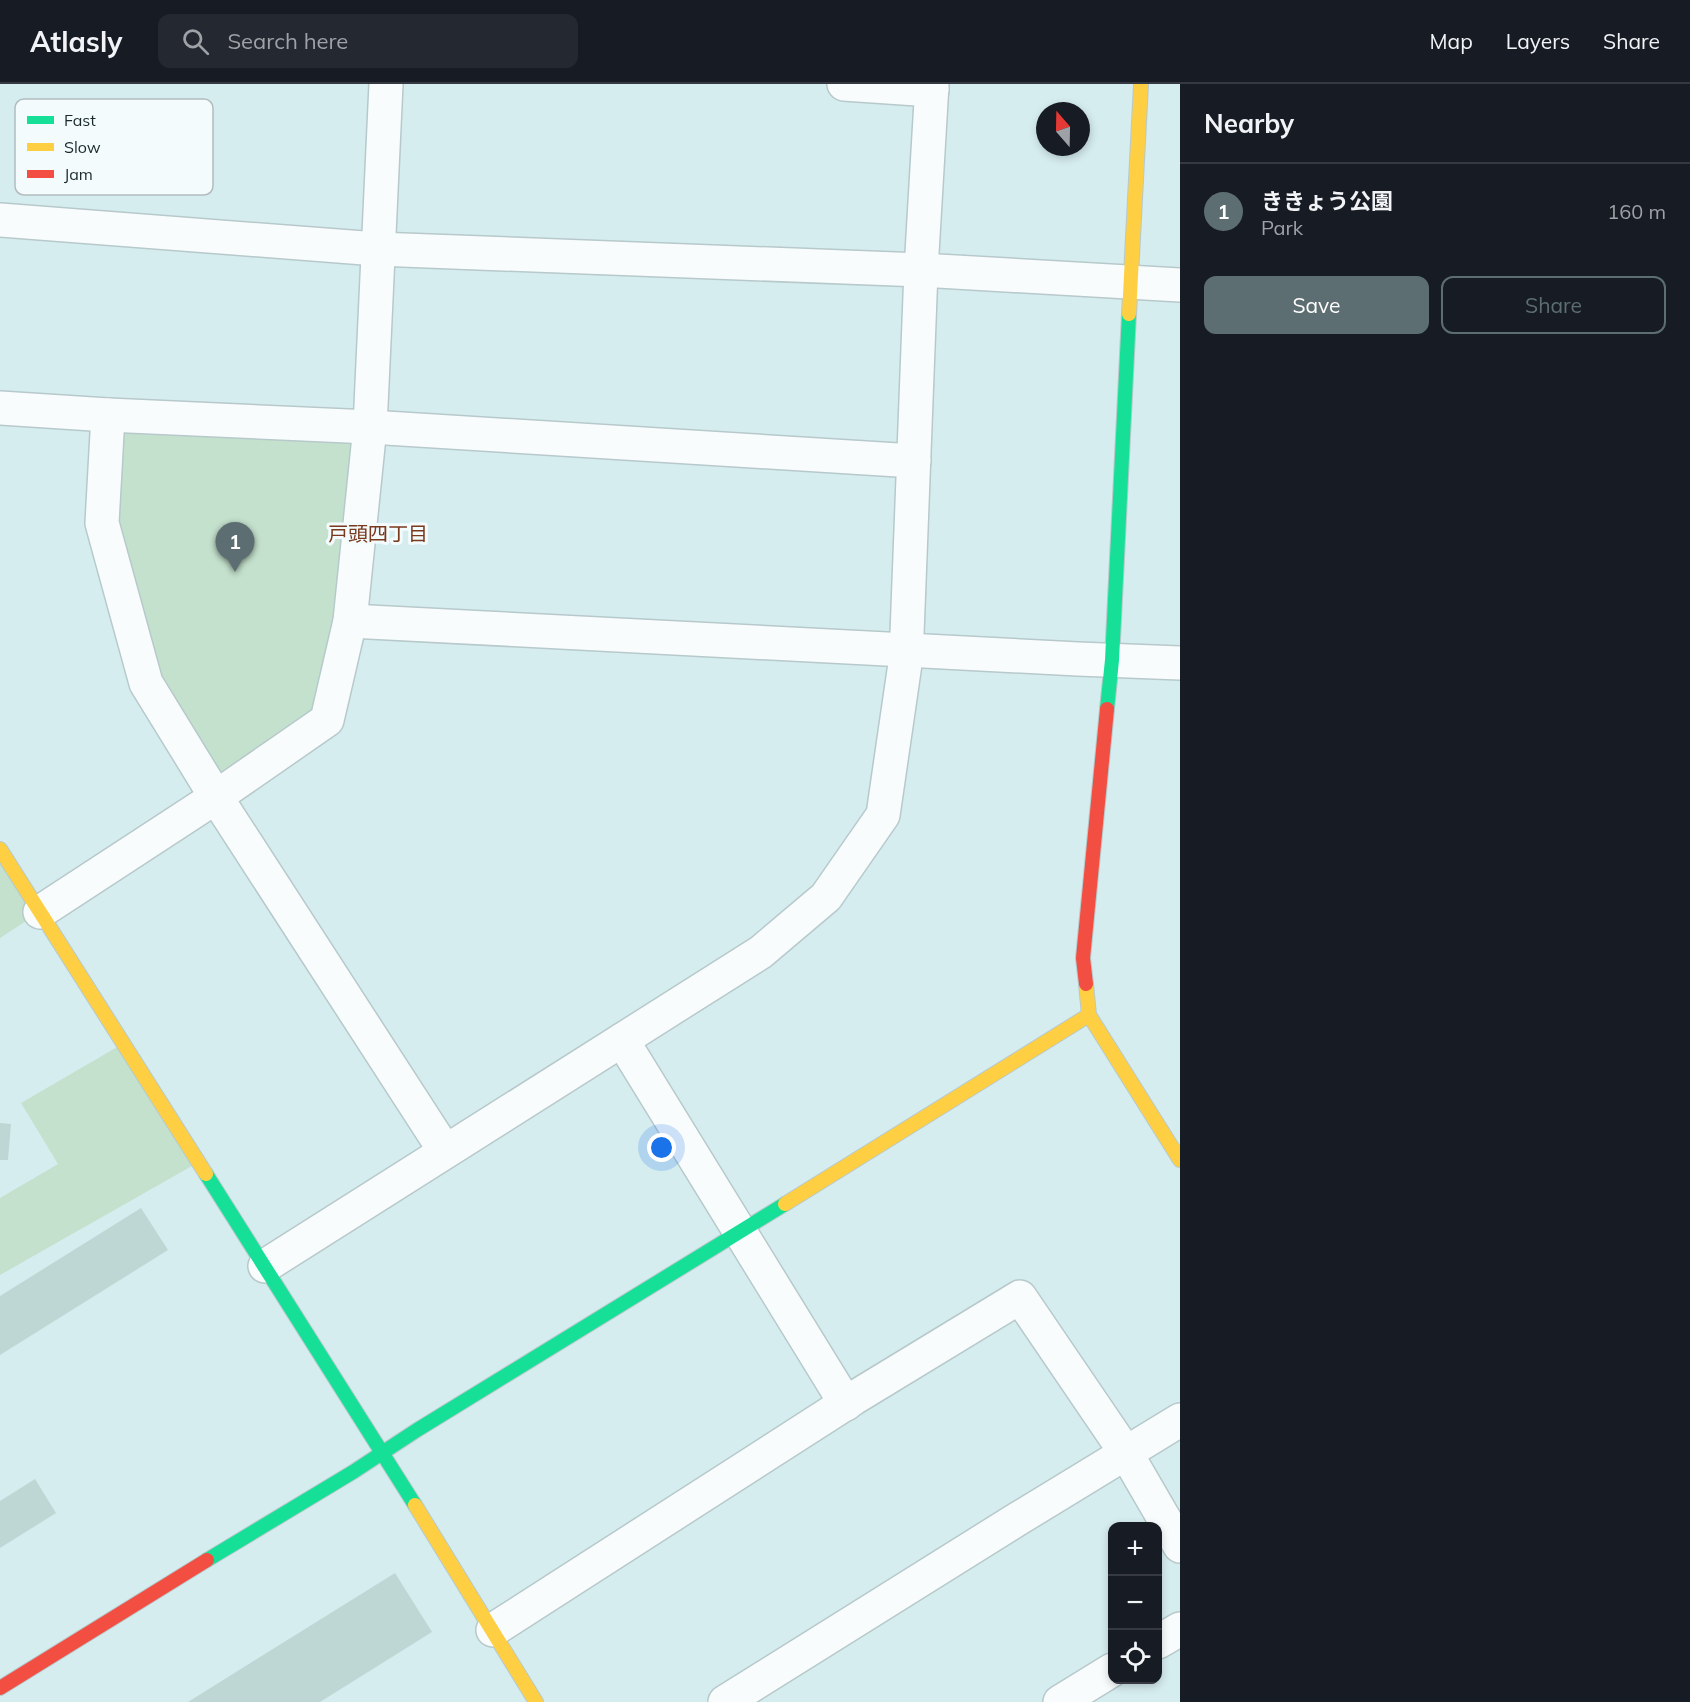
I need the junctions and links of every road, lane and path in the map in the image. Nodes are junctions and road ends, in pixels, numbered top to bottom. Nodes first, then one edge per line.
1 (386, 84) edge
2 (844, 84) edge
3 (1141, 84) edge
4 (932, 87) edge
5 (0, 220) edge
6 (377, 249) junction
7 (921, 270) junction
8 (1131, 282) junction
9 (1180, 285) edge
10 (0, 408) edge
11 (108, 415) junction
12 (370, 427) junction
13 (914, 461) junction
14 (350, 621) junction
15 (907, 650) junction
16 (1112, 660) junction
17 (1180, 663) edge
18 (216, 797) junction
19 (0, 849) edge
20 (40, 912) junction
21 (1089, 1015) junction
22 (622, 1040) junction
23 (445, 1151) junction
24 (1180, 1160) edge
25 (740, 1232) junction
26 (265, 1266) junction
27 (846, 1404) junction
28 (1180, 1420) edge
29 (1126, 1453) junction
30 (382, 1454) junction
31 (1180, 1546) edge
32 (1180, 1629) edge
33 (493, 1630) junction
34 (1162, 1640) edge
35 (1108, 1673) edge
36 (0, 1688) edge
37 (536, 1702) edge
38 (725, 1702) edge
39 (1060, 1702) edge

1 - 6 street
2 - 4 street
3 - 8 street
4 - 7 street
5 - 6 street
6 - 7 street
6 - 12 street
7 - 8 street
7 - 13 street
8 - 9 street
8 - 16 street
10 - 11 street
11 - 12 street
11 - 18 street
12 - 13 street
12 - 14 street
13 - 15 street
14 - 15 street
14 - 18 street
15 - 16 street
15 - 22 street
16 - 17 street
16 - 21 street
18 - 20 street
18 - 23 street
19 - 20 street
20 - 26 street
21 - 24 street
21 - 25 street
22 - 23 street
22 - 25 street
23 - 26 street
25 - 27 street
25 - 30 street
26 - 30 street
27 - 29 street
27 - 33 street
28 - 29 street
29 - 31 street
29 - 38 street
30 - 33 street
30 - 36 street
32 - 34 street
33 - 37 street
35 - 39 street

